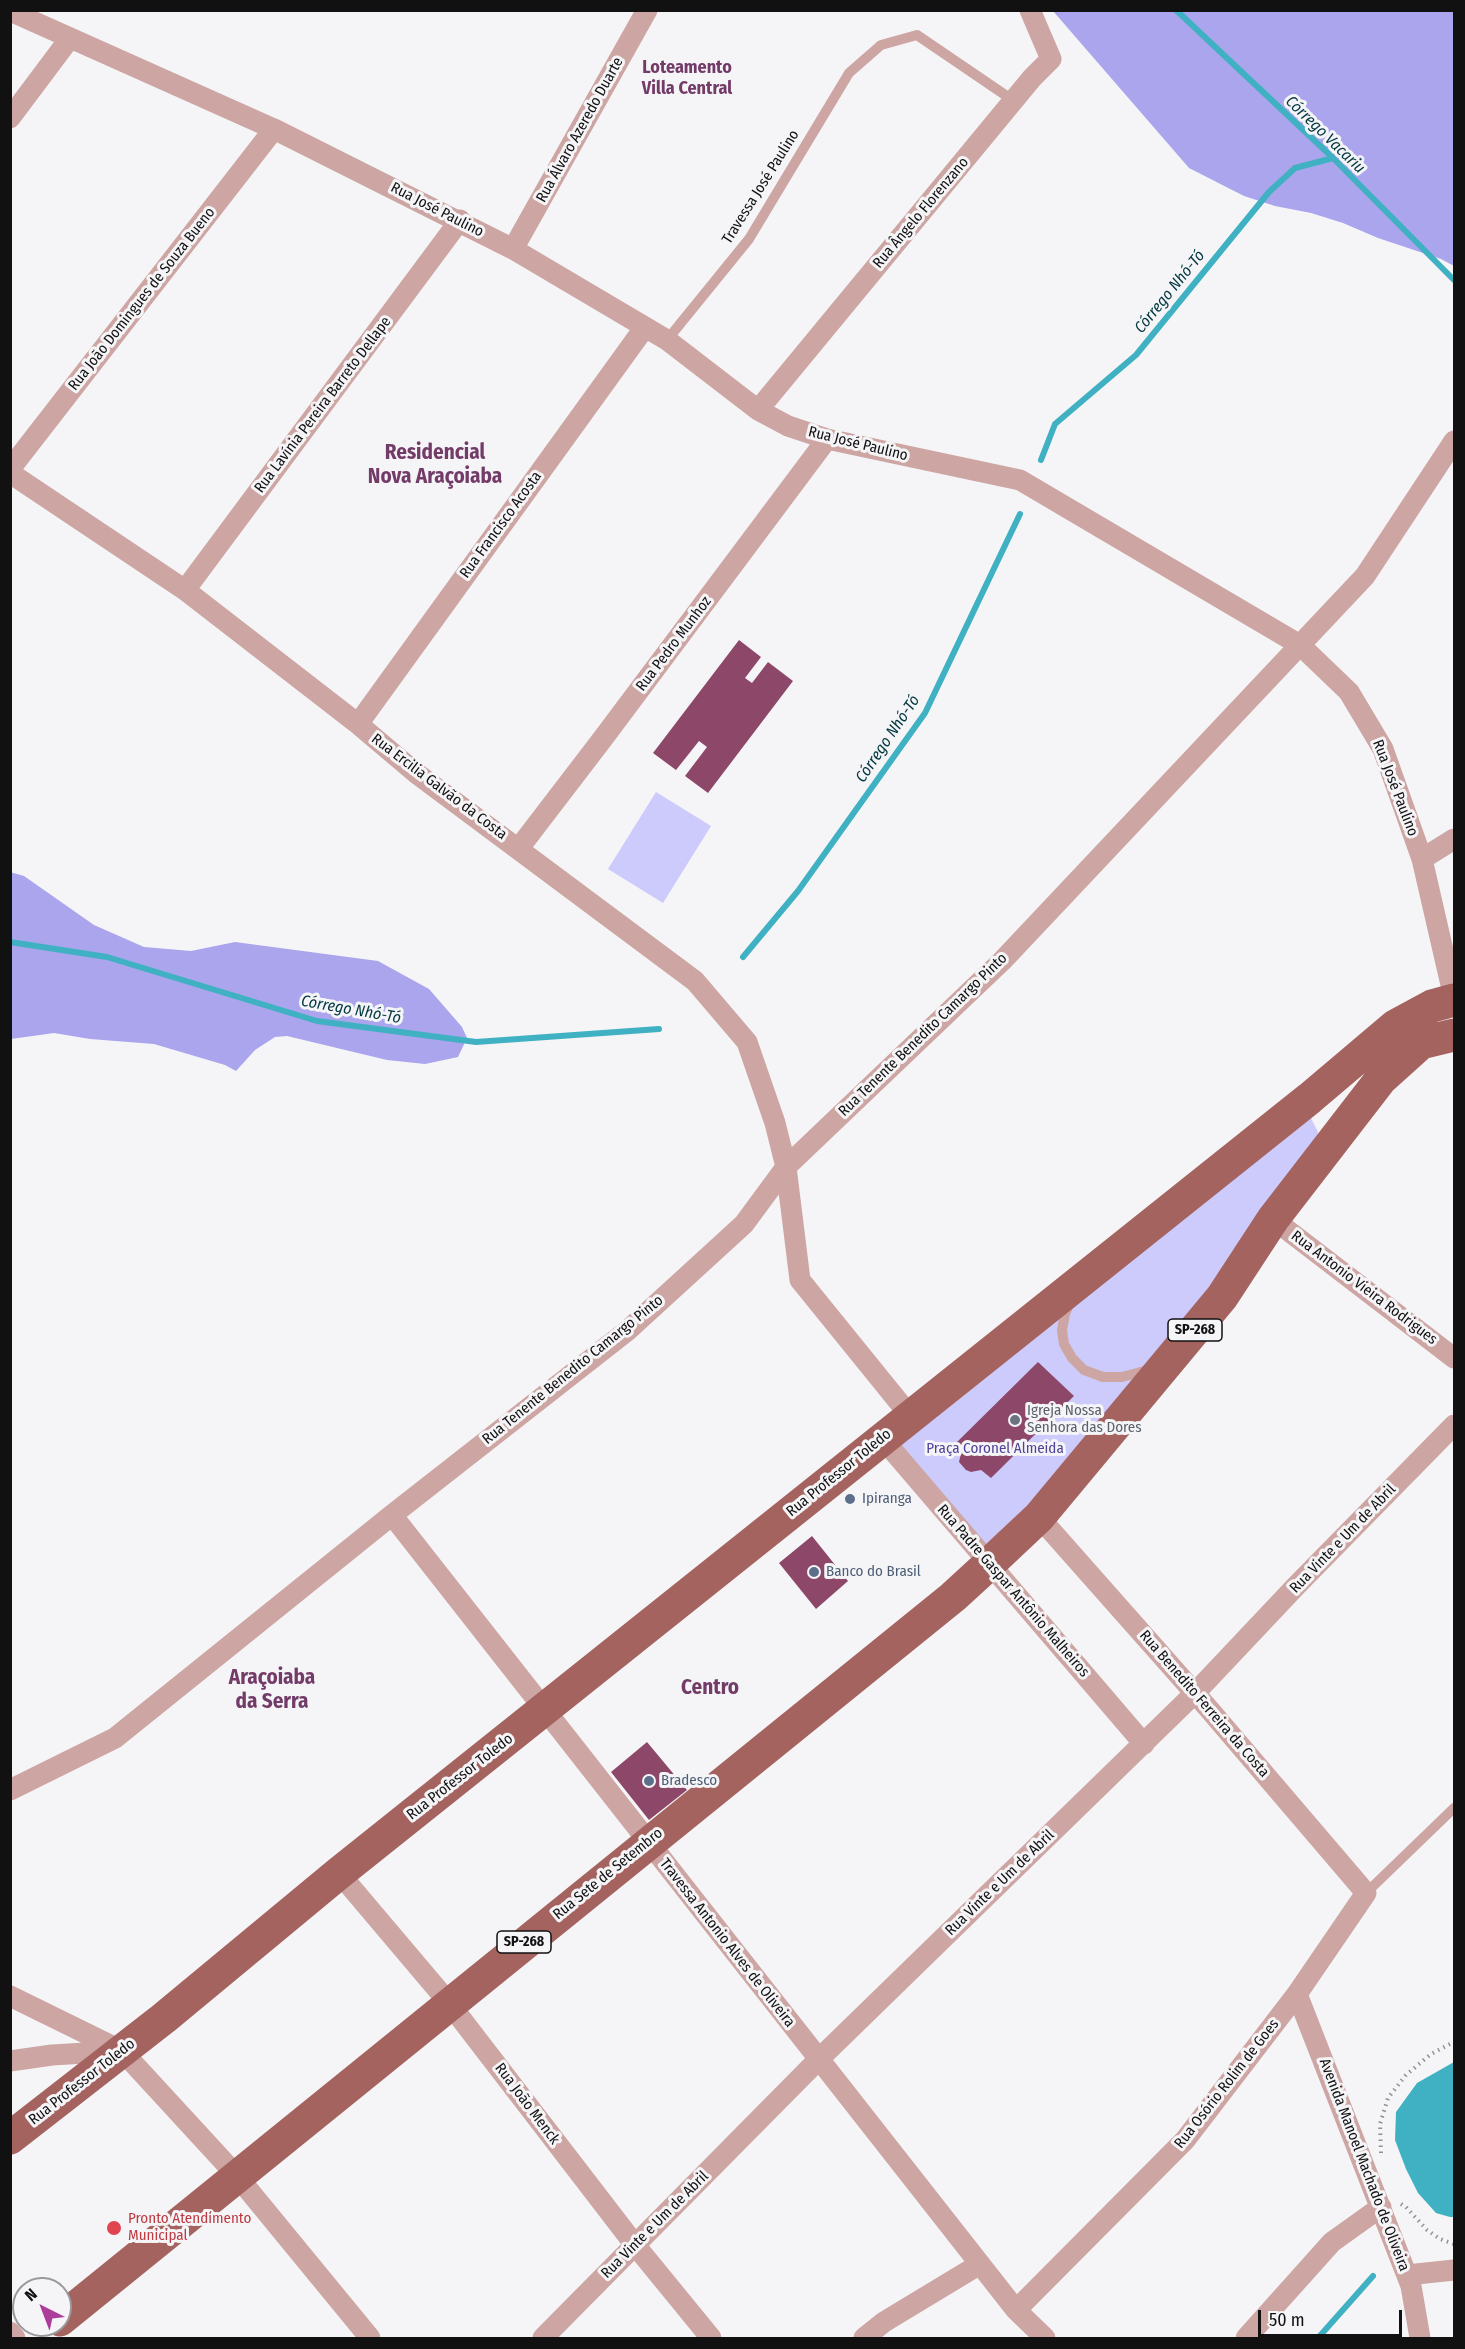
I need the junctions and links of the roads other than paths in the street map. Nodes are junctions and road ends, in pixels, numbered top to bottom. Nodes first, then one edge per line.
1 (647, 10) edge
2 (1030, 10) edge
3 (10, 11) edge
4 (70, 38) junction
5 (1014, 101) junction
6 (10, 118) edge
7 (274, 129) junction
8 (460, 220) junction
9 (513, 249) junction
10 (645, 327) junction
11 (667, 340) junction
12 (758, 410) junction
13 (827, 439) junction
14 (1455, 441) edge
15 (10, 471) edge
16 (185, 590) junction
17 (1300, 645) junction
18 (358, 724) junction
19 (1455, 839) edge
20 (519, 848) junction
21 (1422, 859) junction
22 (1455, 999) edge
23 (1455, 1035) edge
24 (786, 1167) junction
25 (1273, 1219) junction
26 (1081, 1280) junction
27 (1455, 1358) edge
28 (1170, 1361) junction
29 (911, 1417) junction
30 (1455, 1425) edge
31 (882, 1438) junction
32 (392, 1515) junction
33 (1039, 1517) junction
34 (989, 1564) junction
35 (1195, 1693) junction
36 (546, 1710) junction
37 (1144, 1744) junction
38 (10, 1791) edge
39 (1455, 1808) edge
40 (648, 1842) junction
41 (339, 1873) junction
42 (1366, 1893) junction
43 (1297, 1994) junction
44 (10, 1996) edge
45 (449, 2003) junction
46 (122, 2051) junction
47 (818, 2060) junction
48 (10, 2061) edge
49 (10, 2138) edge
50 (237, 2176) junction
51 (1377, 2198) junction
52 (635, 2245) junction
53 (980, 2264) junction
54 (1455, 2270) edge
55 (1407, 2276) junction
56 (72, 2310) edge
57 (1016, 2310) junction
58 (10, 2332) edge
59 (1418, 2337) edge
60 (15, 2338) edge
61 (370, 2338) edge
62 (543, 2338) edge
63 (711, 2338) edge
64 (864, 2338) edge
65 (1045, 2338) edge
66 (1246, 2338) edge

1 - 9 street, Rua Álvaro Azeredo Duarte
2 - 5 street, Rua Ângelo Florenzano
3 - 4 street, Rua José Paulino
4 - 6 street
4 - 7 street, Rua José Paulino
5 - 11 lane, Travessa José Paulino
5 - 12 street, Rua Ângelo Florenzano
7 - 8 street, Rua José Paulino
7 - 15 street, Rua João Domingues de Souza Bueno
8 - 9 street, Rua José Paulino
8 - 16 street, Rua Lavínia Pereira Barreto Dellape
9 - 10 street, Rua José Paulino
10 - 11 street, Rua José Paulino
10 - 18 street, Rua Francisco Acosta
11 - 12 street, Rua José Paulino
12 - 13 street, Rua José Paulino
13 - 17 street, Rua José Paulino
13 - 20 street, Rua Pedro Munhoz
14 - 17 street, Rua Tenente Benedito Camargo Pinto
15 - 16 street, Rua Ercilia Galvão da Costa
16 - 18 street, Rua Ercilia Galvão da Costa
17 - 21 street, Rua José Paulino
17 - 24 street, Rua Tenente Benedito Camargo Pinto
18 - 20 street, Rua Ercilia Galvão da Costa
19 - 21 street
20 - 24 street, Rua Ercilia Galvão da Costa
21 - 22 street, Rua José Paulino
22 - 26 main road
23 - 25 main road, SP-268
24 - 29 street, Rua Ercilia Galvão da Costa
24 - 32 street, Rua Tenente Benedito Camargo Pinto
25 - 27 street, Rua Antonio Vieira Rodrigues
25 - 28 main road, SP-268
26 - 28 lane
26 - 29 main road
28 - 33 main road, SP-268
29 - 31 main road, Rua Professor Toledo
30 - 35 street, Rua Vinte e Um de Abril
31 - 34 street, Rua Padre Gaspar Antônio Malheiros
31 - 36 main road, Rua Professor Toledo
32 - 36 street, Travessa Antonio Alves de Oliveira
32 - 38 street, Rua Tenente Benedito Camargo Pinto
33 - 34 main road, SP-268
33 - 35 street, Rua Benedito Ferreira da Costa
34 - 37 street, Rua Padre Gaspar Antônio Malheiros
34 - 40 main road, Rua Sete de Setembro / SP-268
35 - 37 street, Rua Vinte e Um de Abril
35 - 42 street, Rua Benedito Ferreira da Costa
36 - 40 street, Travessa Antonio Alves de Oliveira
36 - 41 main road, Rua Professor Toledo
37 - 47 street, Rua Vinte e Um de Abril
39 - 42 lane
40 - 45 main road, Rua Sete de Setembro / SP-268
40 - 47 street, Travessa Antonio Alves de Oliveira
41 - 45 street, Rua João Menck
41 - 46 main road, Rua Professor Toledo
42 - 43 street, Rua Osório Rolim de Goes
43 - 51 street, Avenida Manoel Machado de Oliveira
43 - 57 street, Rua Osório Rolim de Goes
44 - 46 street
45 - 50 main road, Rua Sete de Setembro / SP-268
45 - 52 street, Rua João Menck
46 - 48 street
46 - 49 main road, Rua Professor Toledo
46 - 50 street
47 - 52 street, Rua Vinte e Um de Abril
47 - 53 street, Travessa Antonio Alves de Oliveira
50 - 56 main road, Rua Sete de Setembro / SP-268
50 - 61 street
51 - 55 street, Avenida Manoel Machado de Oliveira
51 - 66 street
52 - 62 street, Rua Vinte e Um de Abril
52 - 63 street, Rua João Menck
53 - 57 street, Travessa Antonio Alves de Oliveira
53 - 64 street
54 - 55 street
55 - 59 street, Avenida Manoel Machado de Oliveira
57 - 65 street, Travessa Antonio Alves de Oliveira
58 - 60 street

